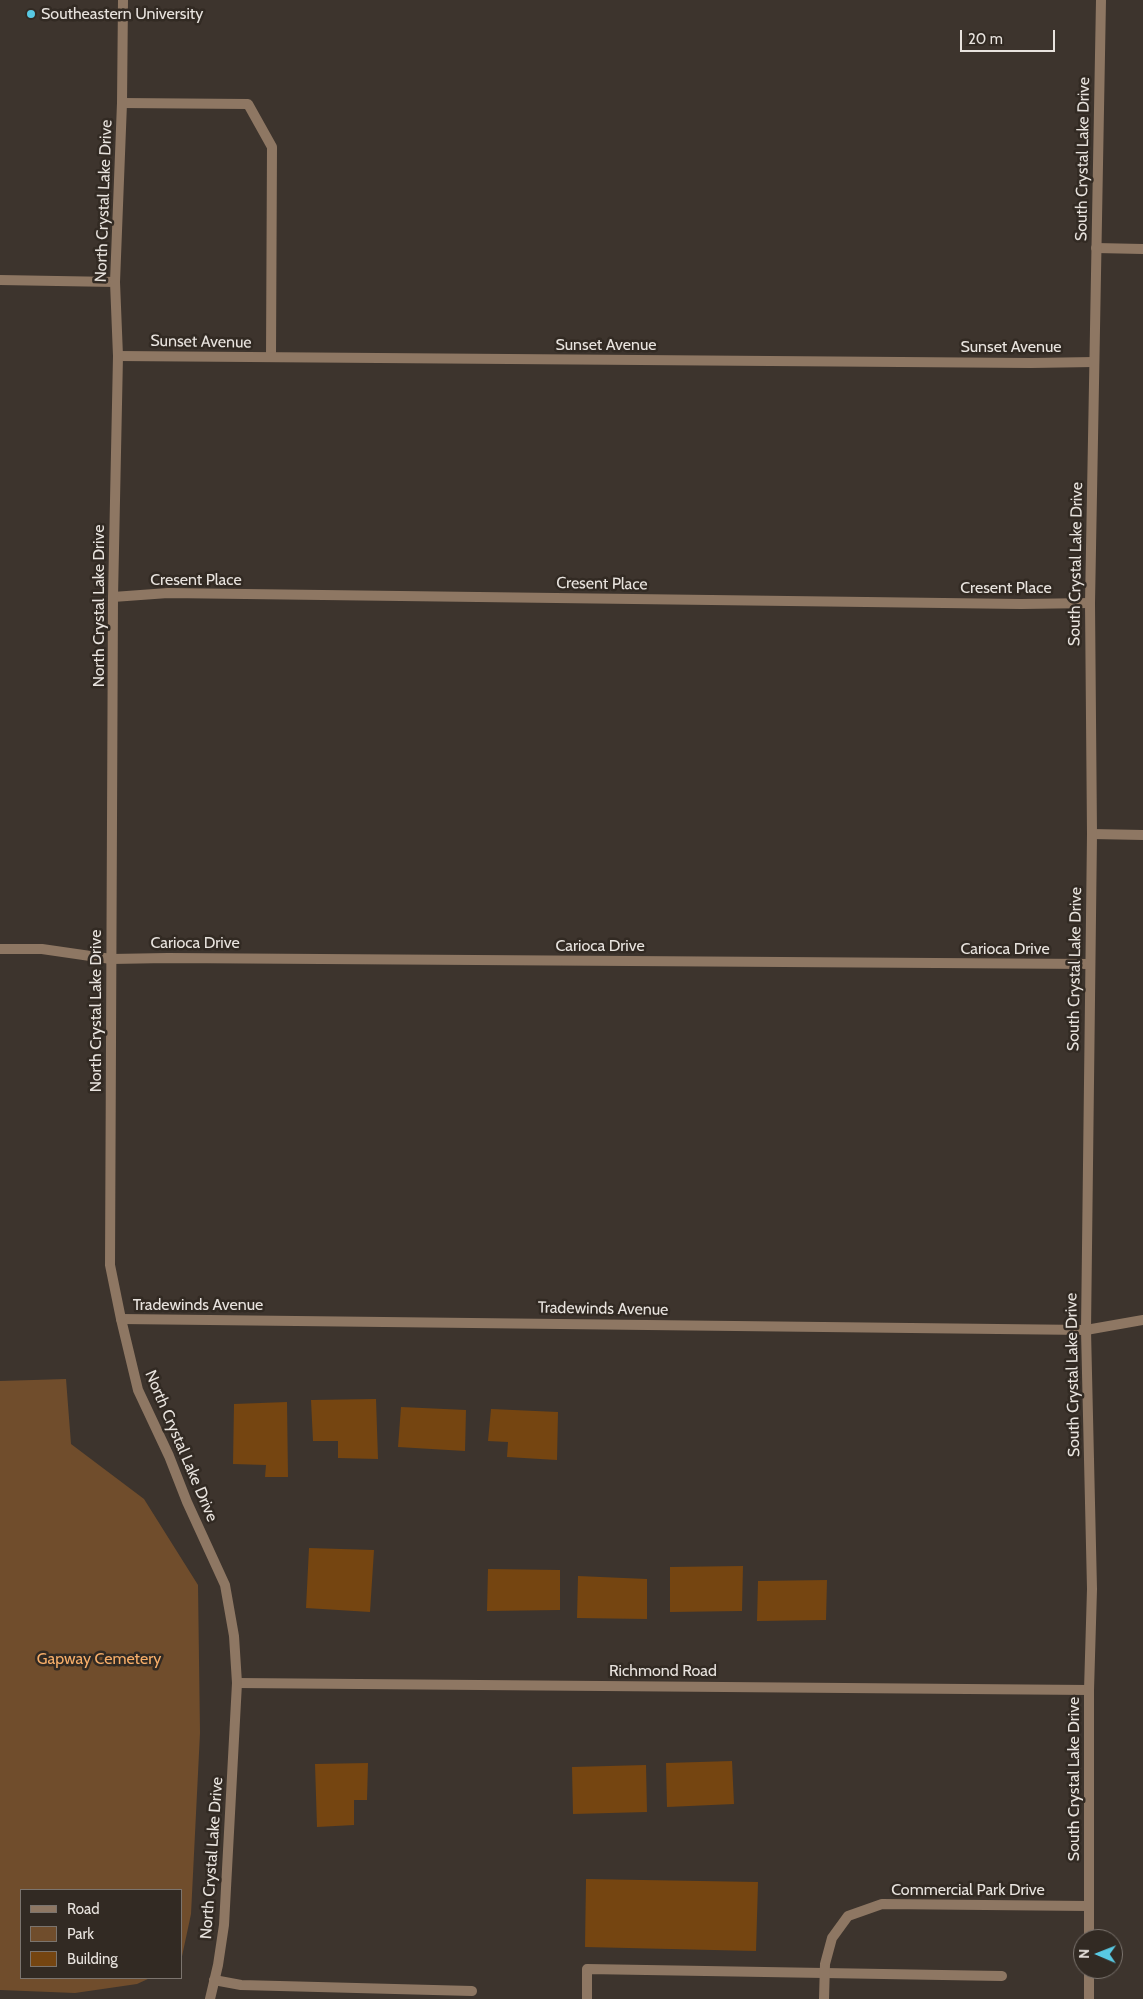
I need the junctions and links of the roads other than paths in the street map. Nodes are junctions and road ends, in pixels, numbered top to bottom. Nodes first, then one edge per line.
1 (123, 0) edge
2 (1101, 0) edge
3 (122, 103) junction
4 (1096, 248) junction
5 (1143, 249) edge
6 (0, 280) edge
7 (115, 282) junction
8 (118, 356) junction
9 (271, 357) junction
10 (1094, 362) junction
11 (113, 597) junction
12 (1090, 602) junction
13 (1092, 834) junction
14 (1143, 835) edge
15 (0, 949) edge
16 (111, 959) junction
17 (1090, 964) junction
18 (121, 1319) junction
19 (1143, 1320) edge
20 (1086, 1330) junction
21 (237, 1683) junction
22 (1089, 1690) junction
23 (1089, 1906) junction
24 (1089, 1929) edge
25 (825, 1973) junction
26 (1002, 1976) dead end
27 (1089, 1979) edge
28 (214, 1980) junction
29 (472, 1991) dead end
30 (210, 1999) edge
31 (587, 1999) edge
32 (824, 1999) edge
33 (1089, 1999) edge

1 - 3 street, North Crystal Lake Drive
2 - 4 street, South Crystal Lake Drive
3 - 7 street, North Crystal Lake Drive
3 - 9 street
4 - 5 street
4 - 10 street, South Crystal Lake Drive
6 - 7 street
7 - 8 street, North Crystal Lake Drive
8 - 9 street, Sunset Avenue
8 - 11 street, North Crystal Lake Drive
9 - 10 street, Sunset Avenue
10 - 12 street, South Crystal Lake Drive
11 - 12 street, Cresent Place
11 - 16 street, North Crystal Lake Drive
12 - 13 street, South Crystal Lake Drive
13 - 14 street
13 - 17 street, South Crystal Lake Drive
15 - 16 street, Carioca Drive
16 - 17 street, Carioca Drive
16 - 18 street, North Crystal Lake Drive
17 - 20 street, South Crystal Lake Drive
18 - 20 street, Tradewinds Avenue
18 - 21 street, North Crystal Lake Drive
19 - 20 street, Tradewinds Avenue
20 - 22 street, South Crystal Lake Drive
21 - 22 street, Richmond Road
21 - 28 street, North Crystal Lake Drive
22 - 23 street, South Crystal Lake Drive
23 - 24 street, South Crystal Lake Drive
23 - 25 street, Commercial Park Drive
25 - 26 street
25 - 31 street
25 - 32 street, Commercial Park Drive
27 - 33 street
28 - 29 street
28 - 30 street, North Crystal Lake Drive

